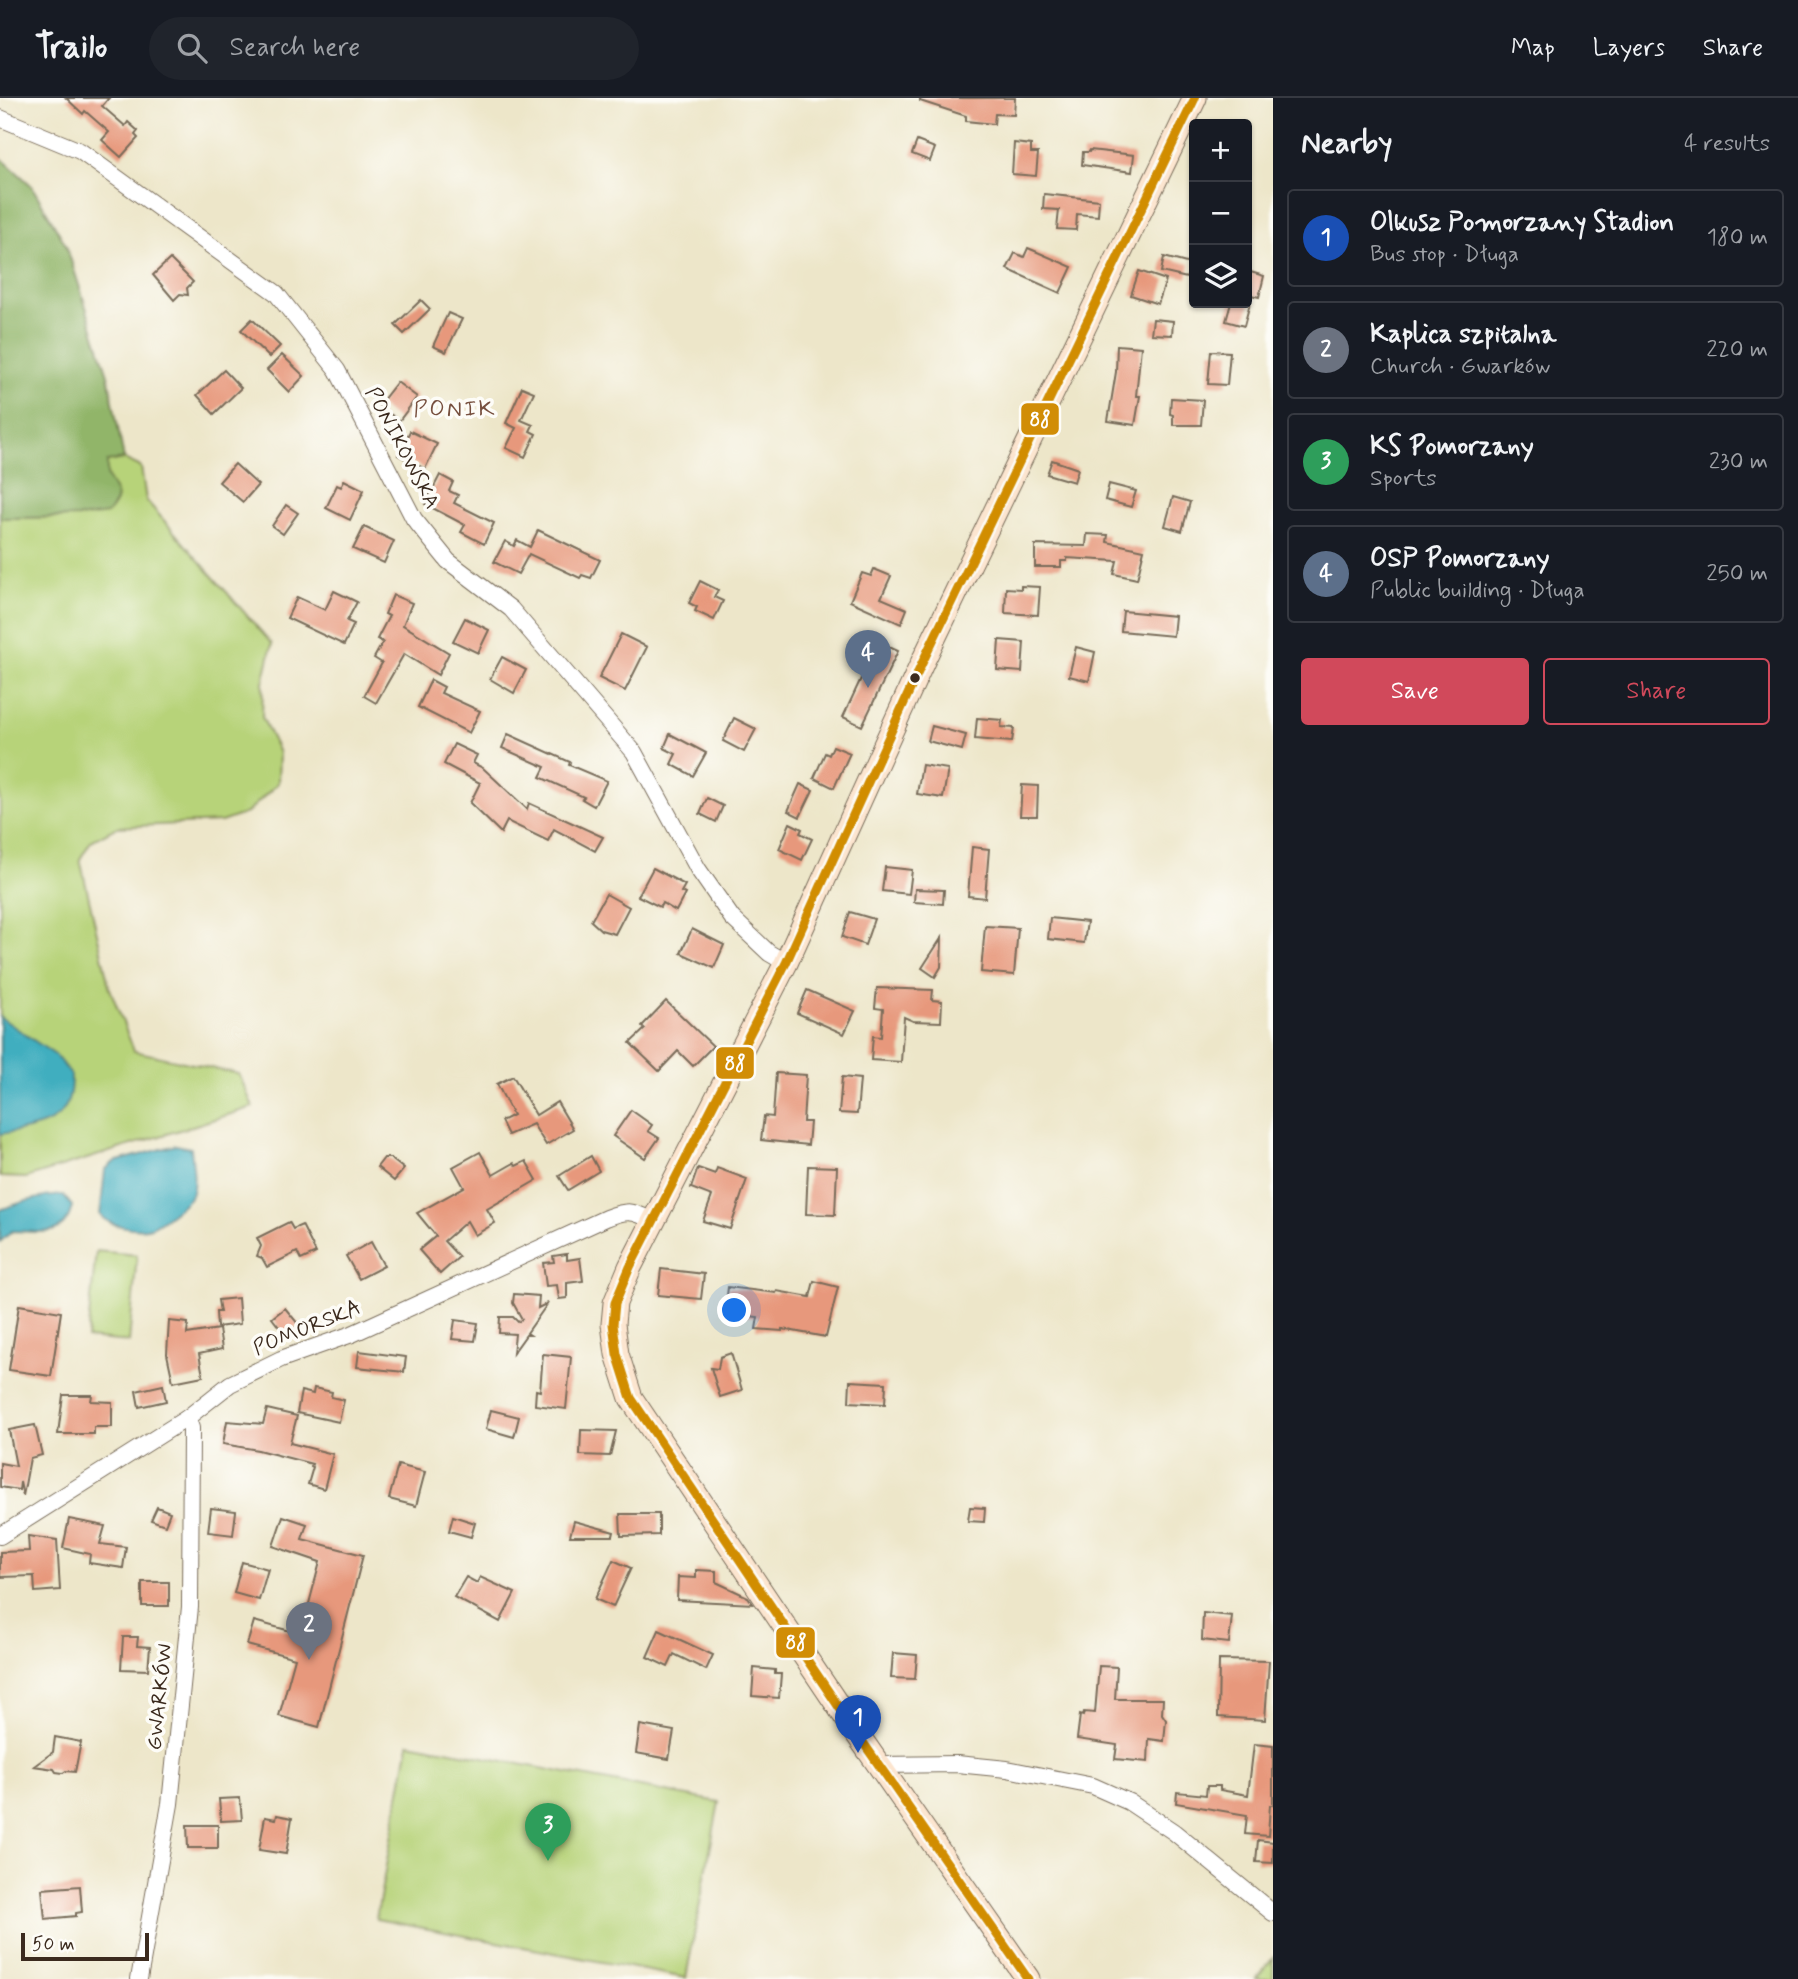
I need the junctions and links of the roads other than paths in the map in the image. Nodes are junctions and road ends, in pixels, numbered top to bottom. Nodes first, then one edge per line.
1 (1195, 98) edge
2 (0, 118) edge
3 (786, 962) junction
4 (653, 1221) junction
5 (187, 1418) junction
6 (0, 1535) edge
7 (880, 1765) junction
8 (1273, 1913) edge
9 (139, 1979) edge
10 (1028, 1979) edge

1 - 3 street
2 - 3 street, PONIKOWSKA
3 - 4 street
4 - 5 street, POMORSKA
4 - 7 street
5 - 6 street, POMORSKA
5 - 9 street, GWARKÓW
7 - 8 street
7 - 10 street

